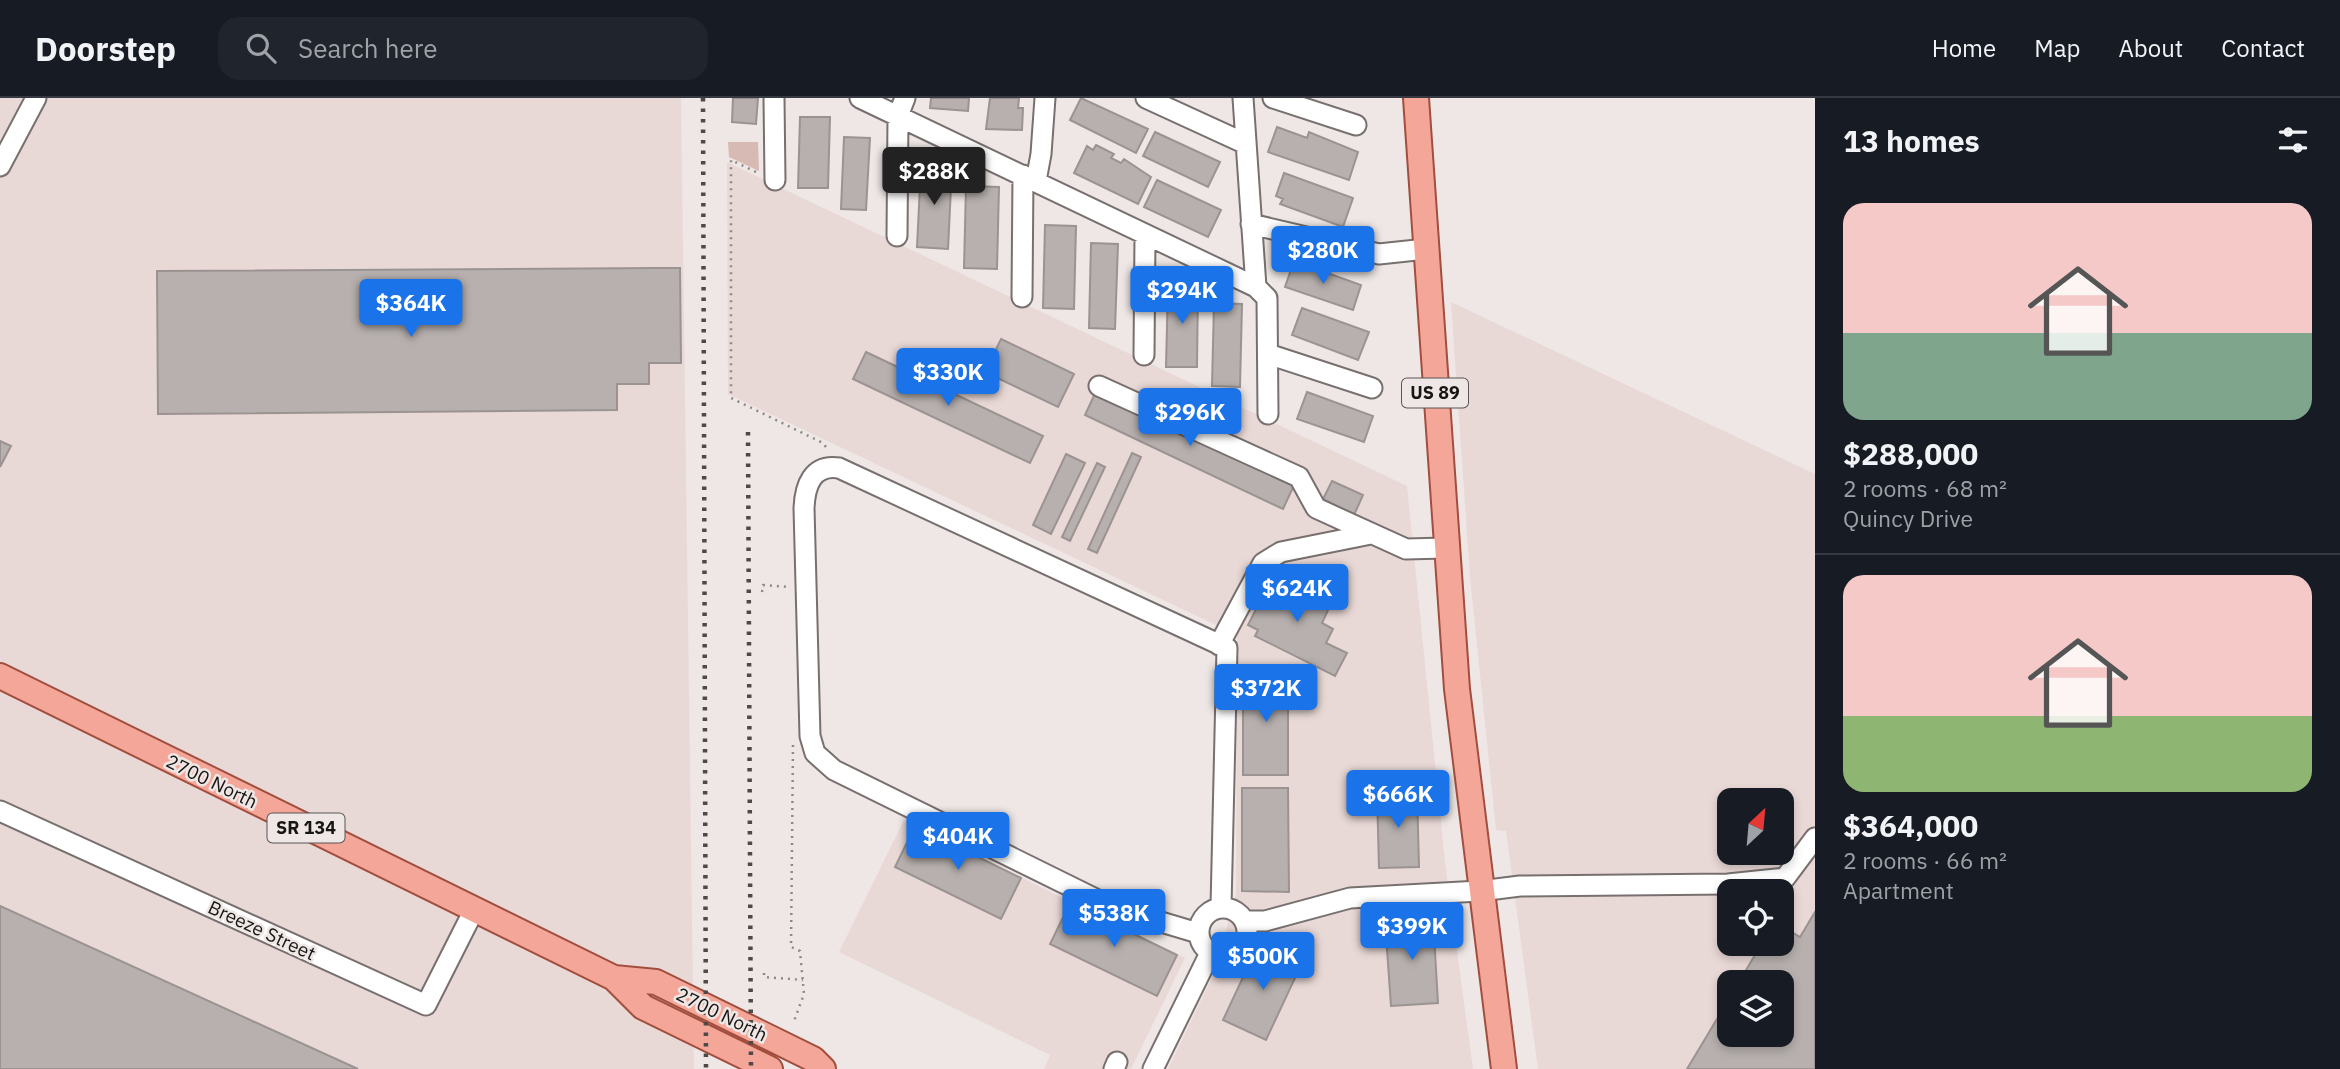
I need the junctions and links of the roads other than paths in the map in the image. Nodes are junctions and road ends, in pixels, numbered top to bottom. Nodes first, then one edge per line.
1 (36, 98) edge
2 (774, 98) edge
3 (860, 98) edge
4 (1045, 98) edge
5 (1146, 98) edge
6 (1243, 98) edge
7 (1273, 98) edge
8 (1416, 98) edge
9 (901, 107) edge
10 (1356, 125) dead end
11 (1244, 143) junction
12 (0, 166) edge
13 (1029, 178) junction
14 (775, 180) dead end
15 (1251, 224) junction
16 (1145, 235) junction
17 (897, 236) dead end
18 (1426, 249) junction
19 (1256, 287) junction
20 (1022, 297) dead end
21 (1268, 354) junction
22 (1144, 355) dead end
23 (1100, 386) dead end
24 (1372, 388) dead end
25 (1268, 414) dead end
26 (1371, 534) junction
27 (1445, 548) junction
28 (1219, 645) junction
29 (0, 676) edge
30 (0, 811) edge
31 (1815, 838) edge
32 (1480, 891) junction
33 (1221, 907) junction
34 (474, 910) junction
35 (1245, 921) junction
36 (1198, 933) junction
37 (1210, 953) junction
38 (614, 978) junction
39 (770, 1069) edge
40 (823, 1069) edge
41 (1153, 1069) edge
42 (1504, 1069) edge

1 - 12 street
2 - 14 street
3 - 9 street
4 - 13 street
5 - 11 street
6 - 11 street
7 - 10 street
8 - 18 main road, US 89
9 - 13 street
9 - 17 street
11 - 15 street
13 - 16 street
13 - 20 street
15 - 18 street
15 - 19 street
16 - 19 street
16 - 22 street
18 - 27 main road, US 89
19 - 21 street
21 - 24 street
21 - 25 street
23 - 26 street
26 - 27 street
26 - 28 street
27 - 32 main road, US 89
28 - 33 street
28 - 36 street
29 - 34 main road, 2700 North / SR 134
30 - 34 street, Breeze Street
31 - 32 street
32 - 35 street
32 - 42 main road, US 89
33 - 35 street
33 - 36 street
34 - 38 main road, 2700 North / SR 134
35 - 37 street
36 - 37 street
37 - 41 street
38 - 39 main road, 2700 North / SR 134
38 - 40 main road, 2700 North / SR 134

